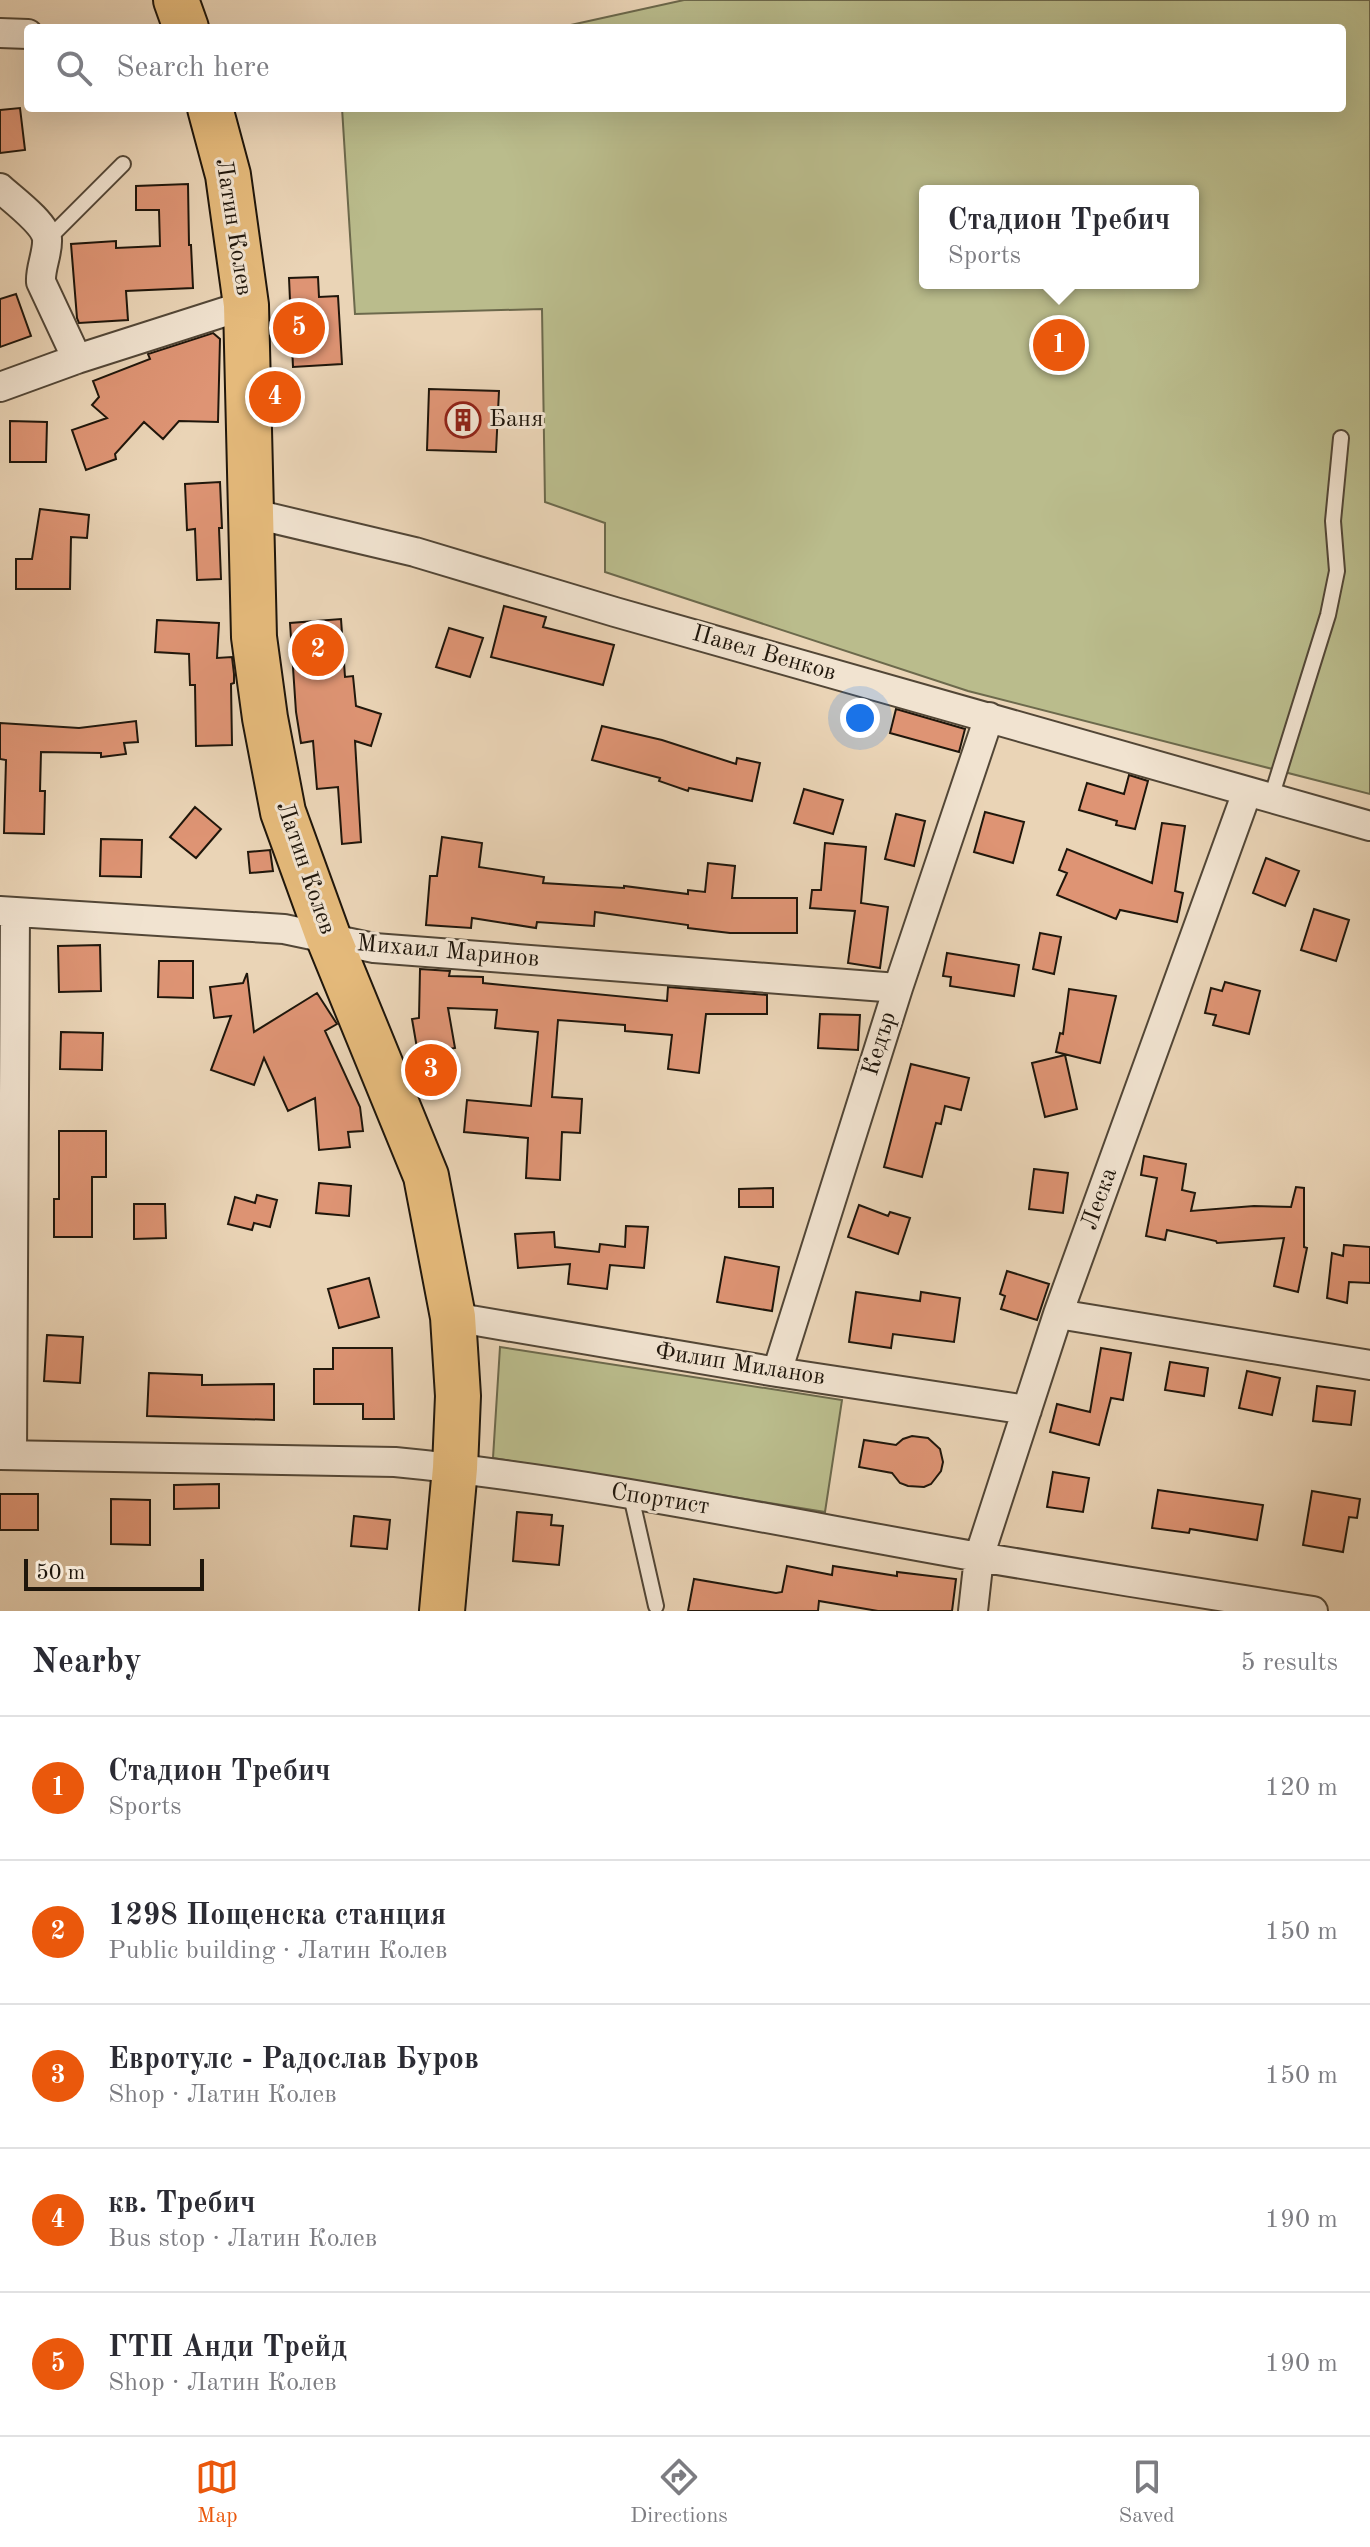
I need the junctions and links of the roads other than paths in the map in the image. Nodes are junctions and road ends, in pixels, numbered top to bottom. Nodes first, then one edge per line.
1 (176, 0) edge
2 (185, 24) edge
3 (0, 33) edge
4 (24, 34) edge
5 (211, 112) edge
6 (123, 164) dead end
7 (0, 188) edge
8 (47, 240) junction
9 (246, 305) junction
10 (77, 359) junction
11 (0, 387) edge
12 (1341, 438) dead end
13 (250, 513) junction
14 (989, 717) junction
15 (1259, 795) junction
16 (1370, 826) edge
17 (7, 912) edge
18 (329, 939) junction
19 (898, 988) junction
20 (1058, 1314) junction
21 (453, 1317) junction
22 (1370, 1365) edge
23 (777, 1372) junction
24 (1027, 1410) junction
25 (6, 1455) edge
26 (455, 1468) junction
27 (631, 1496) junction
28 (979, 1557) junction
29 (656, 1606) dead end
30 (442, 1611) edge
31 (973, 1611) edge
32 (1313, 1611) edge

1 - 2 main road
3 - 4 street
5 - 9 main road, Латин Колев
6 - 8 lane
7 - 8 street
8 - 10 street
9 - 10 street
9 - 13 main road, Латин Колев
10 - 11 street
12 - 15 lane
13 - 14 street, Павел Венков
13 - 18 main road, Латин Колев
14 - 15 street, Павел Венков
14 - 19 street, Кедър
15 - 16 street, Павел Венков
15 - 20 street, Леска
17 - 18 street, Михаил Маринов
17 - 25 street
18 - 19 street, Михаил Маринов
18 - 21 main road, Латин Колев
19 - 23 street, Кедър
20 - 22 street
20 - 24 street, Леска
21 - 23 street, Филип Миланов
21 - 26 main road, Латин Колев
23 - 24 street, Филип Миланов
24 - 28 street, Леска
25 - 26 street, Спортист
26 - 27 street, Спортист
26 - 30 main road, Латин Колев
27 - 28 street, Спортист
27 - 29 lane
28 - 31 street, Леска
28 - 32 street, Спортист

